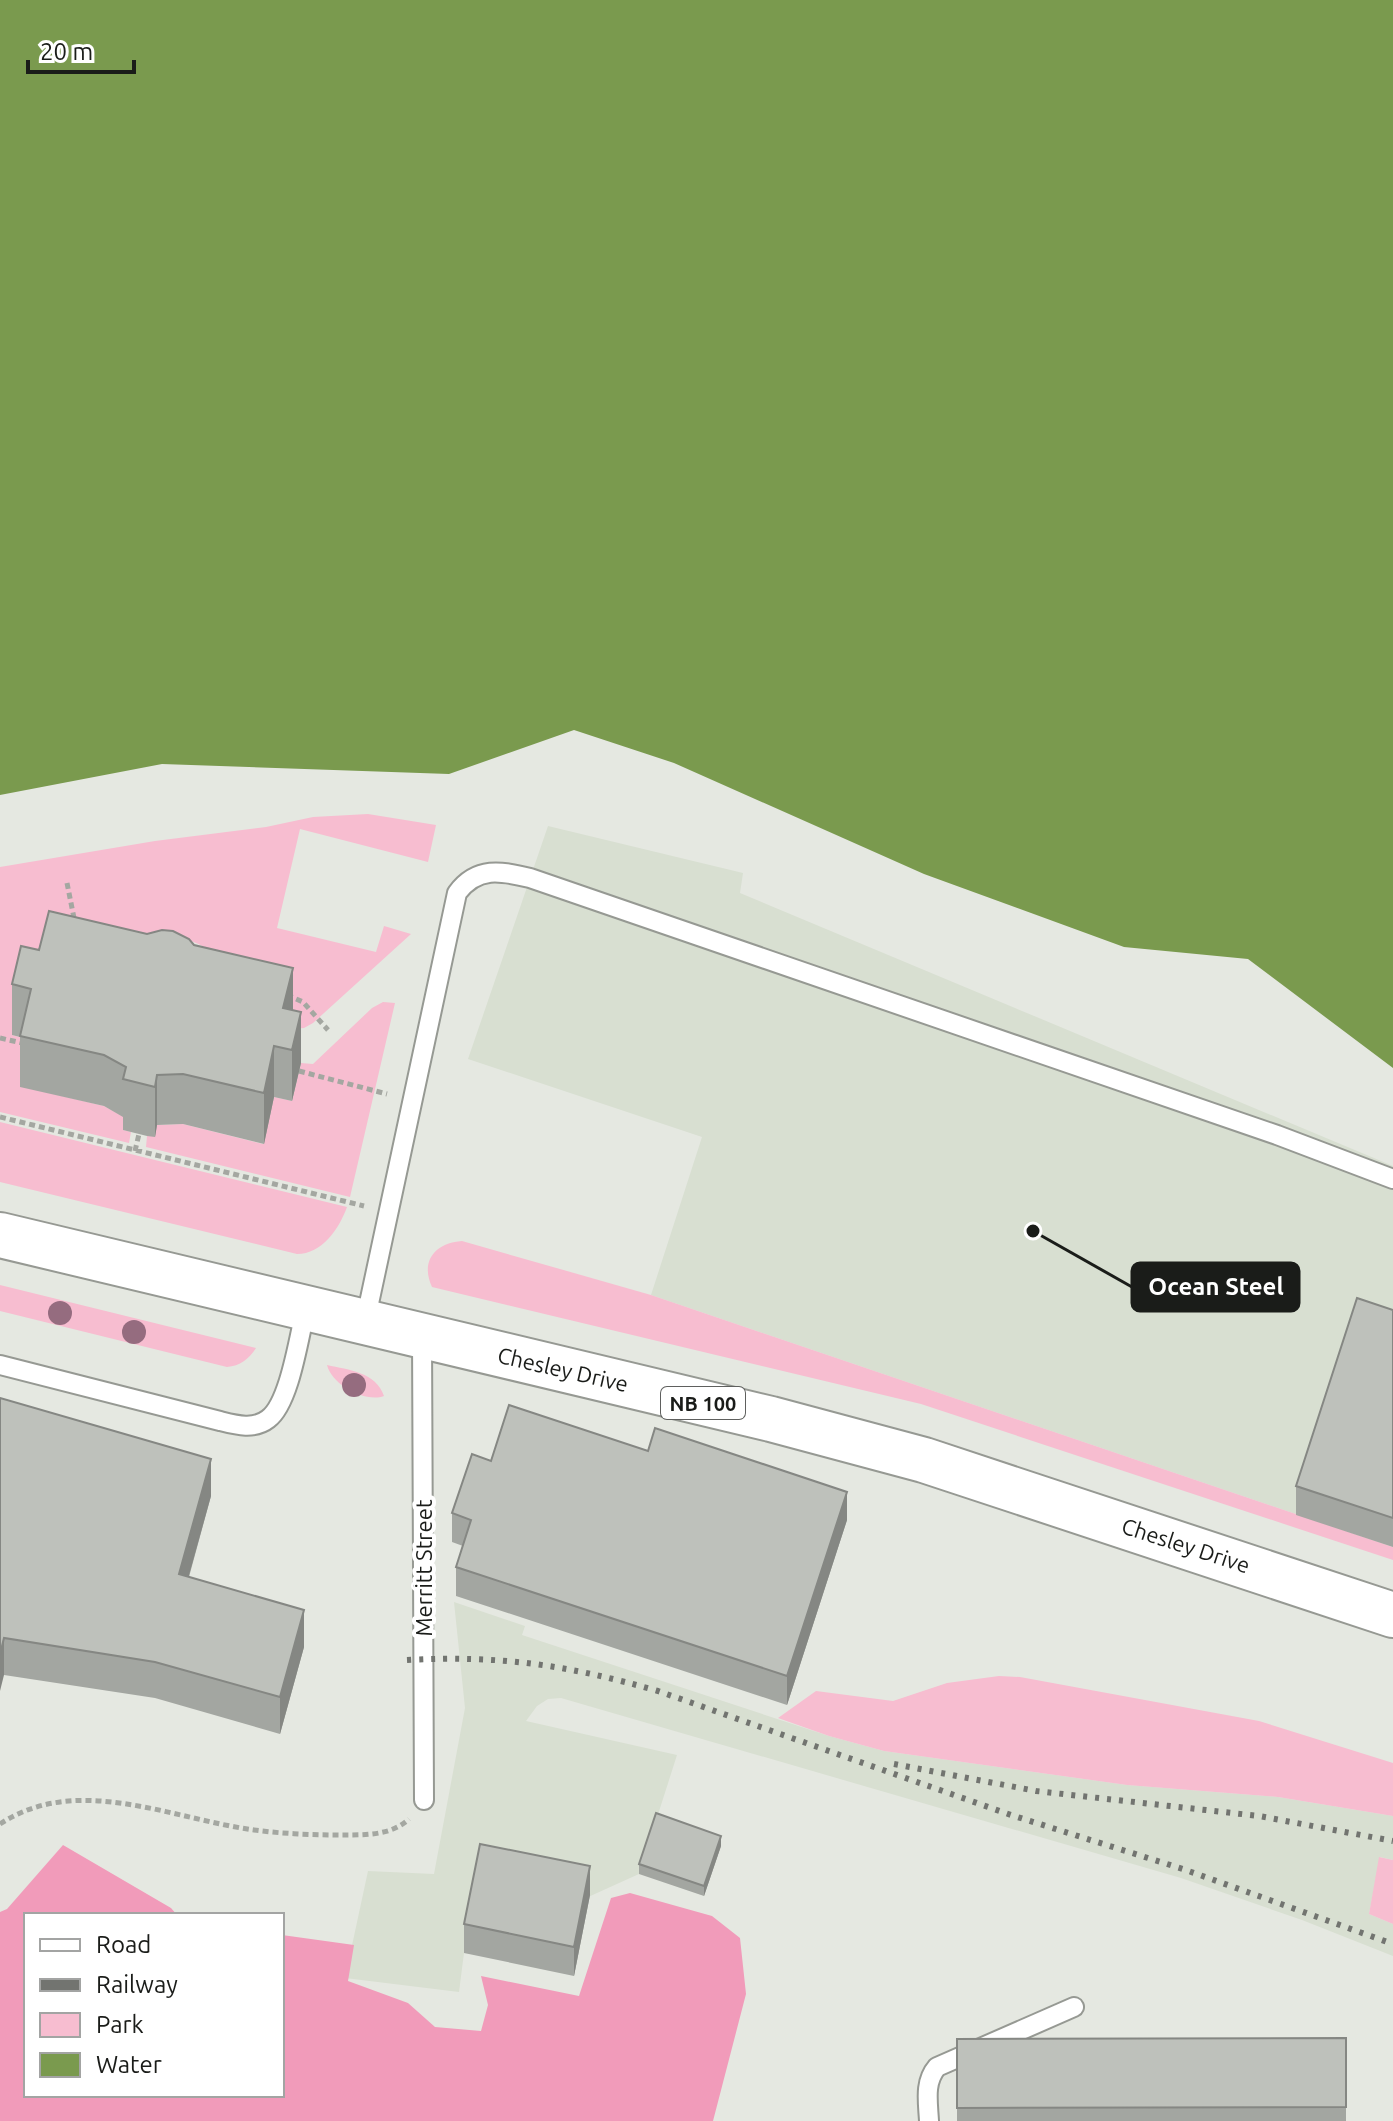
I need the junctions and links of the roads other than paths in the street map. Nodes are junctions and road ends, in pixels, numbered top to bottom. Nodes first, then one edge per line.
1 (1393, 1179) edge
2 (0, 1235) edge
3 (306, 1308) junction
4 (365, 1322) junction
5 (422, 1336) junction
6 (0, 1365) edge
7 (1393, 1615) edge
8 (424, 1800) road end
9 (1074, 2007) dead end
10 (929, 2121) edge

1 - 4 lane
2 - 3 main road, Chesley Drive / NB 100
3 - 4 main road, Chesley Drive / NB 100
3 - 6 lane
4 - 5 main road, Chesley Drive / NB 100
5 - 7 main road, Chesley Drive / NB 100
5 - 8 lane, Merritt Street
9 - 10 lane

